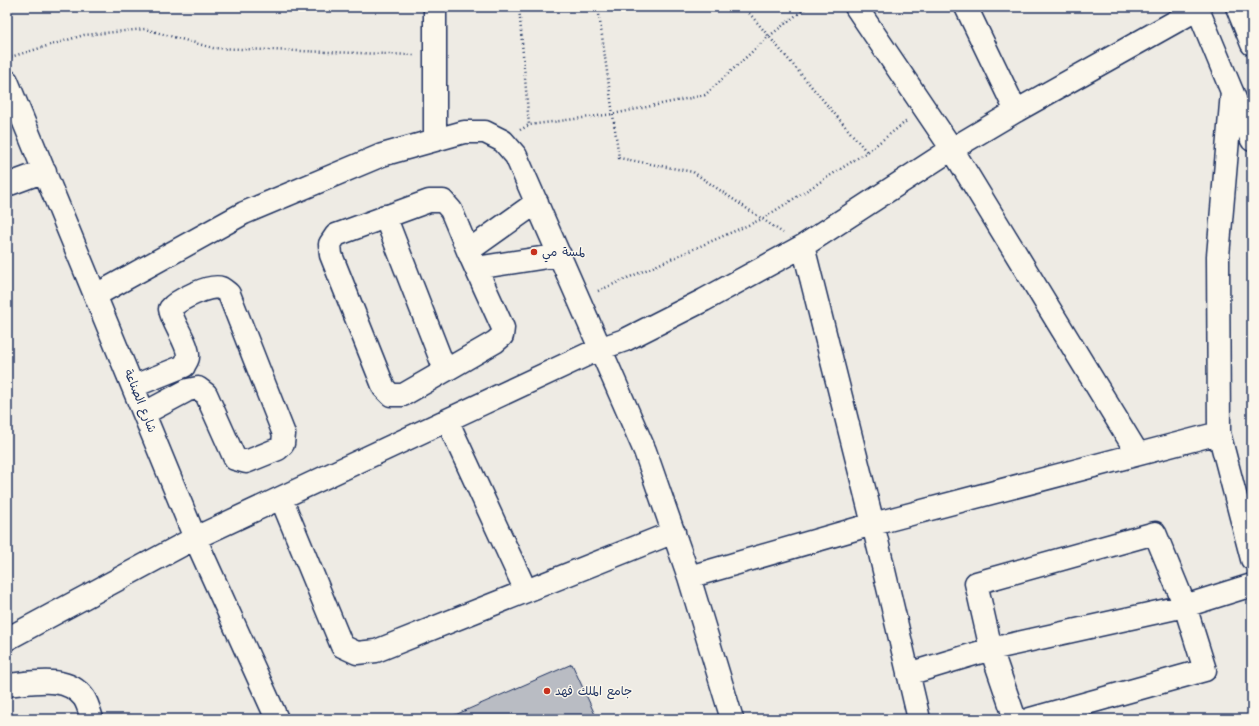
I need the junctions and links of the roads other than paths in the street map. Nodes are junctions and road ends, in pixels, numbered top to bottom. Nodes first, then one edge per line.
1 (435, 7) edge
2 (856, 7) edge
3 (966, 7) edge
4 (1237, 7) edge
5 (1198, 8) edge
6 (1252, 44) edge
7 (7, 81) edge
8 (1232, 92) junction
9 (1016, 111) junction
10 (435, 139) junction
11 (1252, 140) edge
12 (952, 149) junction
13 (45, 171) junction
14 (7, 185) edge
15 (537, 202) junction
16 (386, 216) junction
17 (804, 246) junction
18 (560, 255) junction
19 (472, 260) junction
20 (96, 294) junction
21 (599, 349) junction
22 (445, 370) junction
23 (134, 386) junction
24 (145, 413) junction
25 (448, 420) junction
26 (1219, 433) junction
27 (1138, 454) junction
28 (281, 498) junction
29 (873, 524) junction
30 (674, 532) junction
31 (195, 538) junction
32 (1252, 559) edge
33 (689, 577) junction
34 (1252, 585) edge
35 (526, 591) junction
36 (1185, 606) junction
37 (7, 639) edge
38 (991, 649) junction
39 (908, 674) junction
40 (7, 685) edge
41 (92, 719) edge
42 (277, 719) edge
43 (732, 719) edge
44 (919, 719) edge
45 (1015, 719) edge
46 (1030, 719) edge

1 - 10 main road
2 - 12 main road
3 - 9 main road
4 - 6 main road
5 - 8 main road
5 - 9 main road
7 - 13 main road, شارع الصناعة
8 - 11 main road
8 - 26 main road
9 - 12 main road
10 - 15 main road
10 - 20 main road
12 - 17 main road
12 - 27 main road
13 - 14 main road
13 - 20 main road, شارع الصناعة
15 - 18 main road
15 - 19 main road
16 - 19 main road
16 - 22 main road
16 - 22 main road
17 - 21 main road
17 - 29 main road
18 - 19 main road
18 - 21 main road
19 - 22 main road
20 - 23 main road, شارع الصناعة
21 - 25 main road
21 - 30 main road
23 - 24 main road, شارع الصناعة
23 - 24 main road
24 - 31 main road, شارع الصناعة
25 - 28 main road
25 - 35 main road
26 - 27 main road
26 - 32 main road
27 - 29 main road
28 - 31 main road
28 - 35 main road
29 - 33 main road
29 - 39 main road
30 - 33 main road
30 - 35 main road
31 - 37 main road
31 - 42 main road, شارع الصناعة
33 - 43 main road
34 - 36 main road
36 - 38 main road
36 - 38 main road
36 - 46 main road
38 - 39 main road
38 - 45 main road
39 - 44 main road
40 - 41 main road

